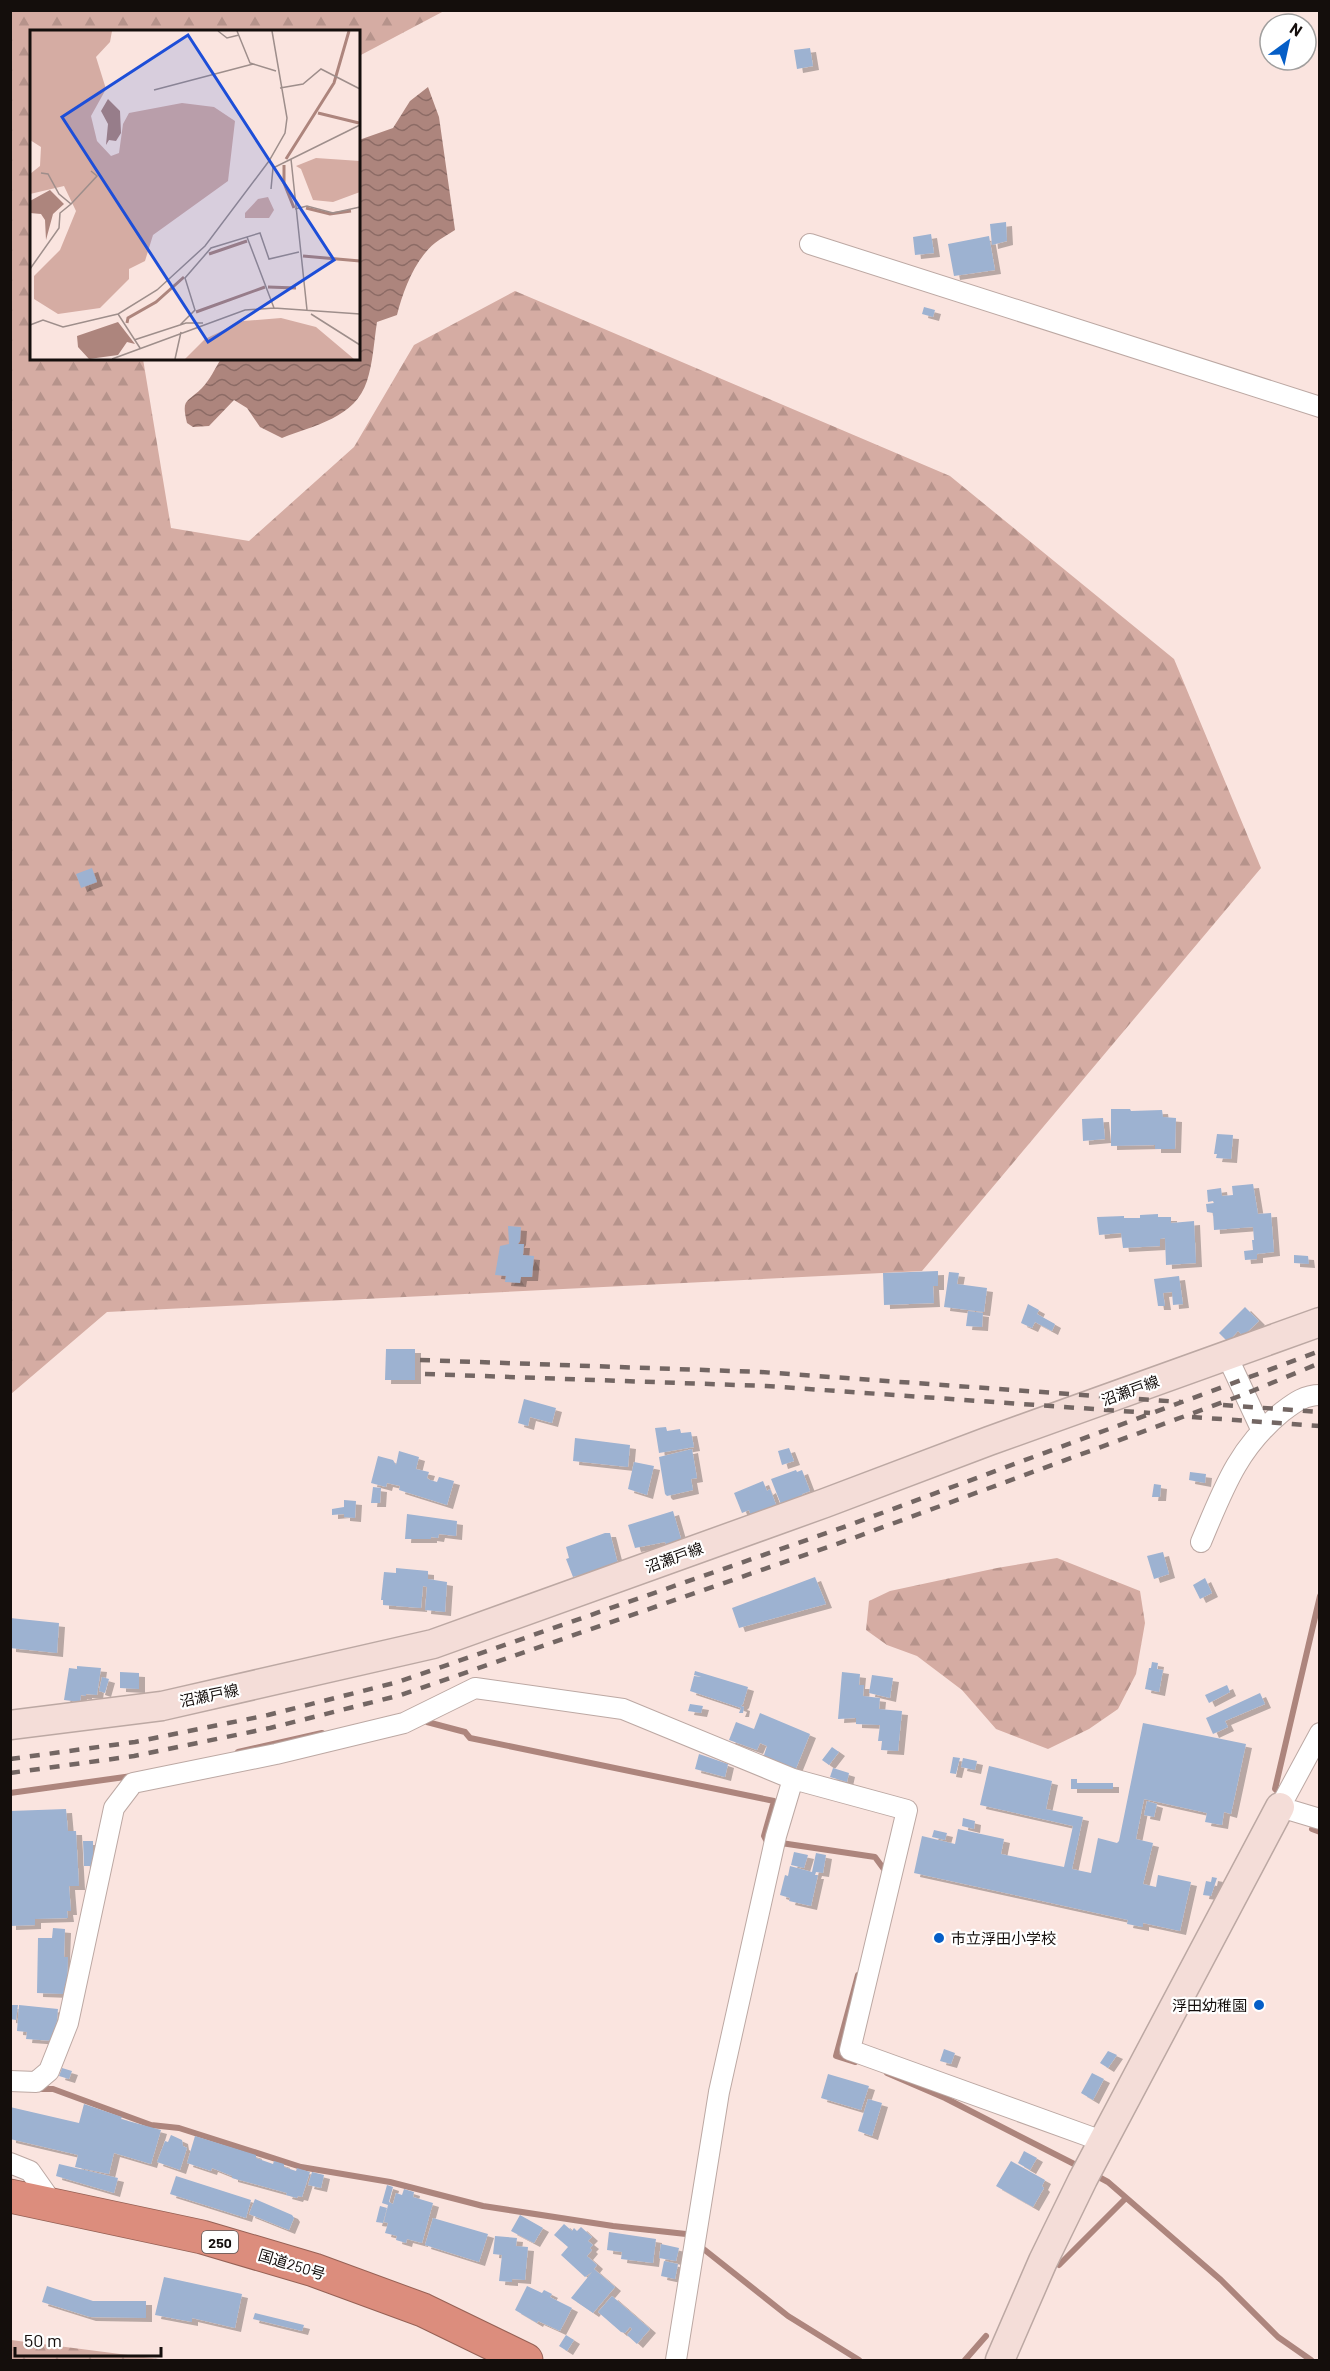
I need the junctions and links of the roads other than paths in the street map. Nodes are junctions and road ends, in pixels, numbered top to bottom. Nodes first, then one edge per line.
1 (810, 244) dead end
2 (1320, 406) edge
3 (1320, 1322) edge
4 (1227, 1356) junction
5 (1320, 1395) edge
6 (1261, 1429) junction
7 (1201, 1542) dead end
8 (10, 1725) edge
9 (1320, 1733) edge
10 (793, 1779) junction
11 (1280, 1807) junction
12 (1320, 1819) edge
13 (10, 2081) edge
14 (1093, 2160) junction
15 (10, 2163) edge
16 (10, 2196) edge
17 (54, 2205) junction
18 (526, 2361) edge
19 (676, 2361) edge
20 (1000, 2361) edge

1 - 2 street
3 - 4 main road, 沼瀬戸線
4 - 6 street
4 - 8 main road, 沼瀬戸線
5 - 6 street
6 - 7 street
9 - 11 street
10 - 13 street
10 - 14 street
10 - 19 street
11 - 12 street
11 - 14 main road
14 - 20 main road
15 - 17 street
16 - 17 highway, 国道250号 / 250
17 - 18 highway, 国道250号 / 250

